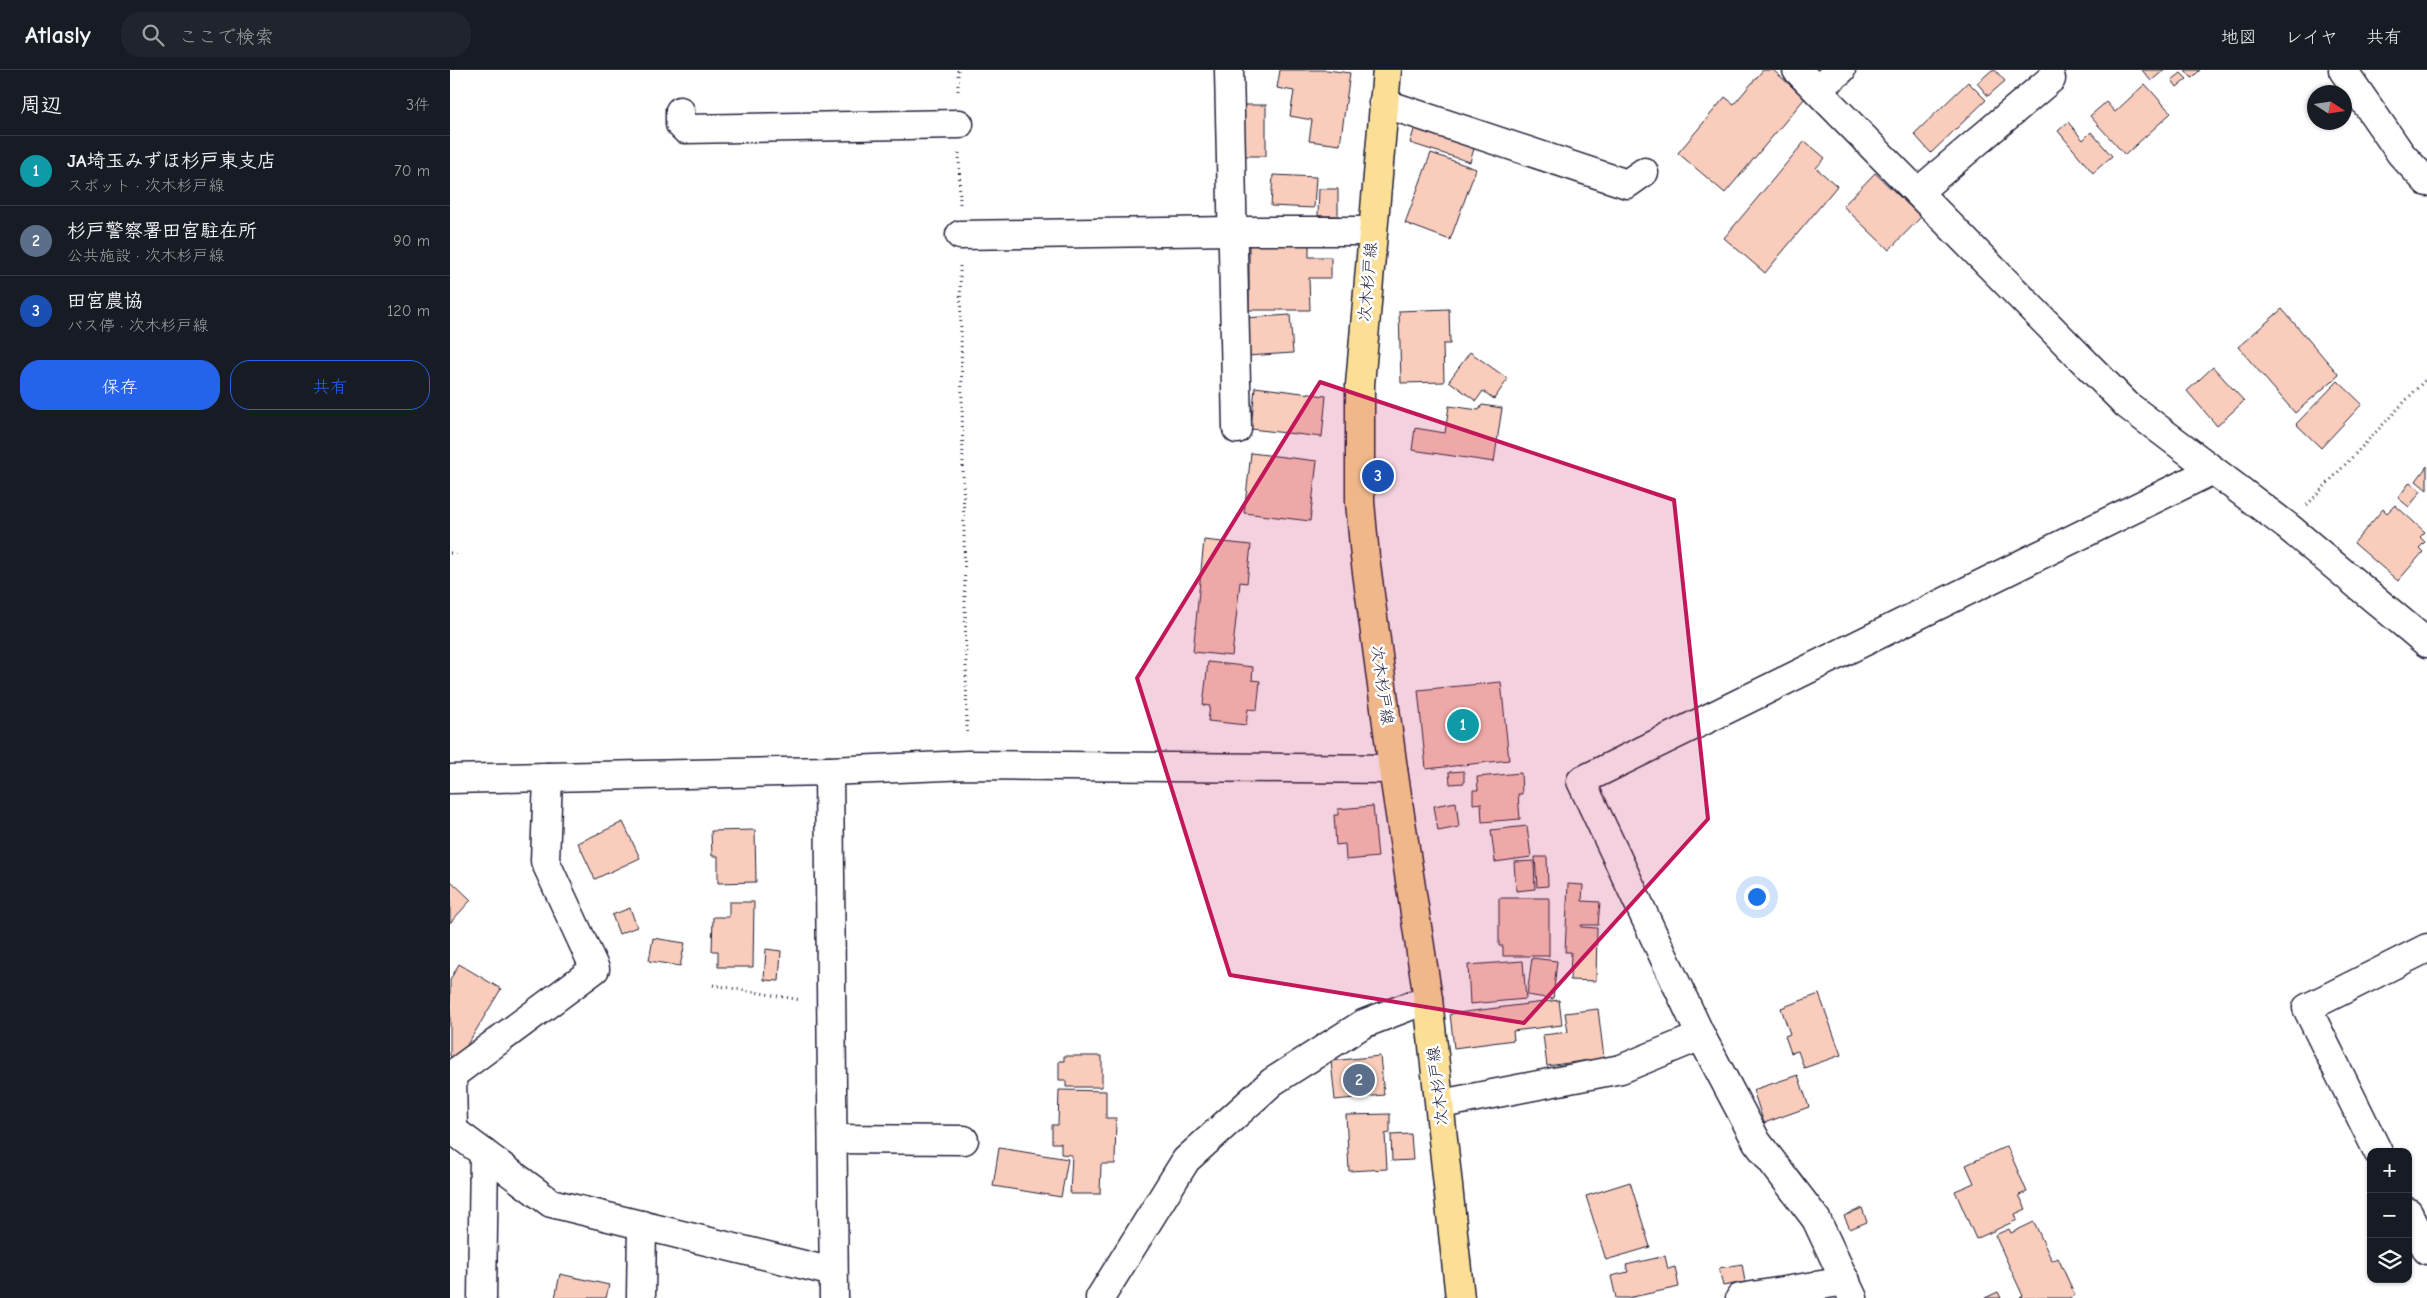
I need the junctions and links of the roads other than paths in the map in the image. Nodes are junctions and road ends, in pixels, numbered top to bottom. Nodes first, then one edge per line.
1 (1229, 70) edge
2 (1387, 70) edge
3 (1797, 70) edge
4 (1841, 70) edge
5 (2343, 70) edge
6 (2051, 79) dead end
7 (1816, 89) junction
8 (1383, 103) junction
9 (680, 111) dead end
10 (959, 124) road end
11 (1644, 172) dead end
12 (2427, 182) edge
13 (1918, 192) junction
14 (1233, 231) junction
15 (1372, 231) junction
16 (960, 235) road end
17 (1237, 429) dead end
18 (2213, 470) junction
19 (2427, 643) edge
20 (1394, 769) junction
21 (829, 771) junction
22 (548, 777) junction
23 (450, 779) edge
24 (2427, 948) edge
25 (1428, 999) junction
26 (1702, 1036) junction
27 (1441, 1104) junction
28 (451, 1129) edge
29 (833, 1139) junction
30 (964, 1140) dead end
31 (2376, 1148) edge
32 (484, 1153) junction
33 (2412, 1220) edge
34 (642, 1225) junction
35 (2427, 1250) edge
36 (833, 1285) edge
37 (1849, 1290) edge
38 (482, 1298) edge
39 (641, 1298) edge
40 (1100, 1298) edge
41 (1460, 1298) edge
42 (1740, 1298) edge

1 - 14 street
2 - 8 main road, 次木杉戸線
3 - 7 street
4 - 7 street
5 - 12 street
6 - 13 street
7 - 13 street
8 - 11 street
8 - 15 main road, 次木杉戸線
9 - 10 street
13 - 18 street
14 - 15 street
14 - 16 street
14 - 17 street
15 - 20 main road, 次木杉戸線
18 - 19 street
18 - 26 street
20 - 21 street
20 - 25 main road, 次木杉戸線
21 - 22 street
21 - 29 street
22 - 23 street
22 - 28 street
24 - 31 street
25 - 27 main road, 次木杉戸線
25 - 40 street
26 - 27 street
26 - 37 street
27 - 41 main road, 次木杉戸線
28 - 32 street
29 - 30 street
29 - 36 street
32 - 34 street
32 - 38 street
33 - 35 street
34 - 36 street
34 - 39 street
37 - 42 street

